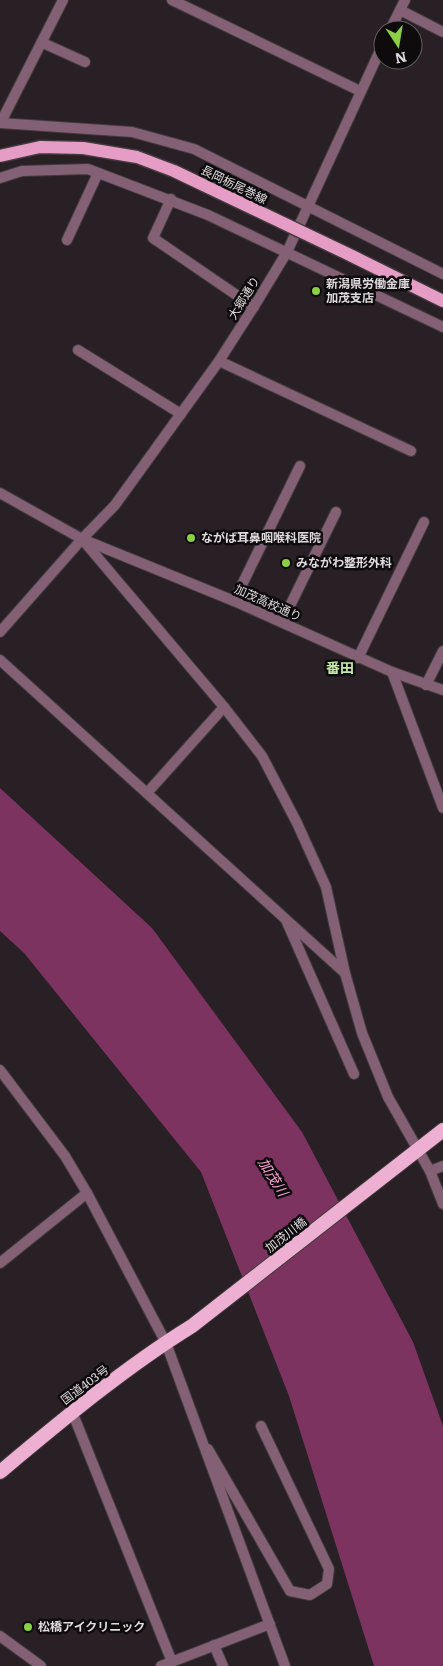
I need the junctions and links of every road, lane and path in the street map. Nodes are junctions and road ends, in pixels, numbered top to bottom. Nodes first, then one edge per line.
1 (63, 0) edge
2 (172, 0) edge
3 (405, 0) edge
4 (400, 10) junction
5 (395, 20) edge
6 (443, 32) edge
7 (43, 43) junction
8 (85, 62) dead end
9 (373, 64) edge
10 (360, 91) junction
11 (0, 123) edge
12 (0, 156) edge
13 (98, 173) junction
14 (0, 178) edge
15 (171, 199) junction
16 (306, 206) junction
17 (67, 240) dead end
18 (287, 252) junction
19 (443, 274) edge
20 (443, 301) edge
21 (254, 307) junction
22 (443, 327) edge
23 (78, 350) dead end
24 (220, 361) junction
25 (181, 414) junction
26 (412, 451) dead end
27 (300, 466) dead end
28 (0, 493) edge
29 (336, 512) dead end
30 (424, 522) dead end
31 (82, 539) junction
32 (234, 601) junction
33 (282, 622) junction
34 (0, 632) edge
35 (443, 651) edge
36 (358, 658) junction
37 (0, 660) edge
38 (392, 672) junction
39 (426, 685) junction
40 (443, 690) edge
41 (224, 707) junction
42 (147, 793) junction
43 (443, 808) edge
44 (286, 920) junction
45 (345, 973) junction
46 (0, 1070) edge
47 (354, 1074) dead end
48 (443, 1130) edge
49 (418, 1152) junction
50 (443, 1166) edge
51 (430, 1171) junction
52 (87, 1193) junction
53 (443, 1204) edge
54 (0, 1263) edge
55 (192, 1326) joint
56 (166, 1343) junction
57 (72, 1414) junction
58 (261, 1426) dead end
59 (199, 1432) junction
60 (0, 1472) edge
61 (270, 1624) junction
62 (0, 1636) edge
63 (214, 1645) junction
64 (172, 1662) junction
65 (41, 1666) edge
66 (161, 1666) edge
67 (223, 1666) edge
68 (285, 1666) edge

1 - 7 street
2 - 10 street
3 - 4 street
4 - 5 street
4 - 6 street
7 - 8 street
7 - 11 street
9 - 10 street, 大郷通り
10 - 16 street, 大郷通り
11 - 16 street
12 - 20 main road, 長岡栃尾巻線, bridge
13 - 14 street
13 - 15 street
13 - 17 street
15 - 18 street
15 - 21 street
16 - 18 street, 大郷通り
16 - 19 street
18 - 21 street, 大郷通り
18 - 22 street
21 - 24 street, 大郷通り
23 - 25 street
24 - 25 street, 大郷通り
24 - 26 street
25 - 31 street, 大郷通り
27 - 32 street
28 - 31 street
29 - 33 street
30 - 36 street
31 - 32 street, 加茂高校通り
31 - 34 street, 大郷通り
31 - 41 street
32 - 33 street, 加茂高校通り
33 - 36 street, 加茂高校通り
35 - 39 street
36 - 38 street, 加茂高校通り
37 - 42 street
38 - 39 street, 加茂高校通り
38 - 43 street
39 - 40 street, 加茂高校通り
41 - 42 street
41 - 45 street
42 - 44 street
44 - 45 street
44 - 47 street
45 - 49 street
46 - 52 street
48 - 49 highway
49 - 51 street
49 - 55 highway, 加茂川橋
50 - 51 street
51 - 53 street
52 - 54 street
52 - 56 street
55 - 56 highway, 国道403号
56 - 57 highway, 国道403号
56 - 59 street
57 - 60 highway, 国道403号
57 - 64 street
58 - 59 street
59 - 61 street
61 - 63 street
61 - 68 street
62 - 65 street
63 - 64 street
63 - 67 street
64 - 66 street

